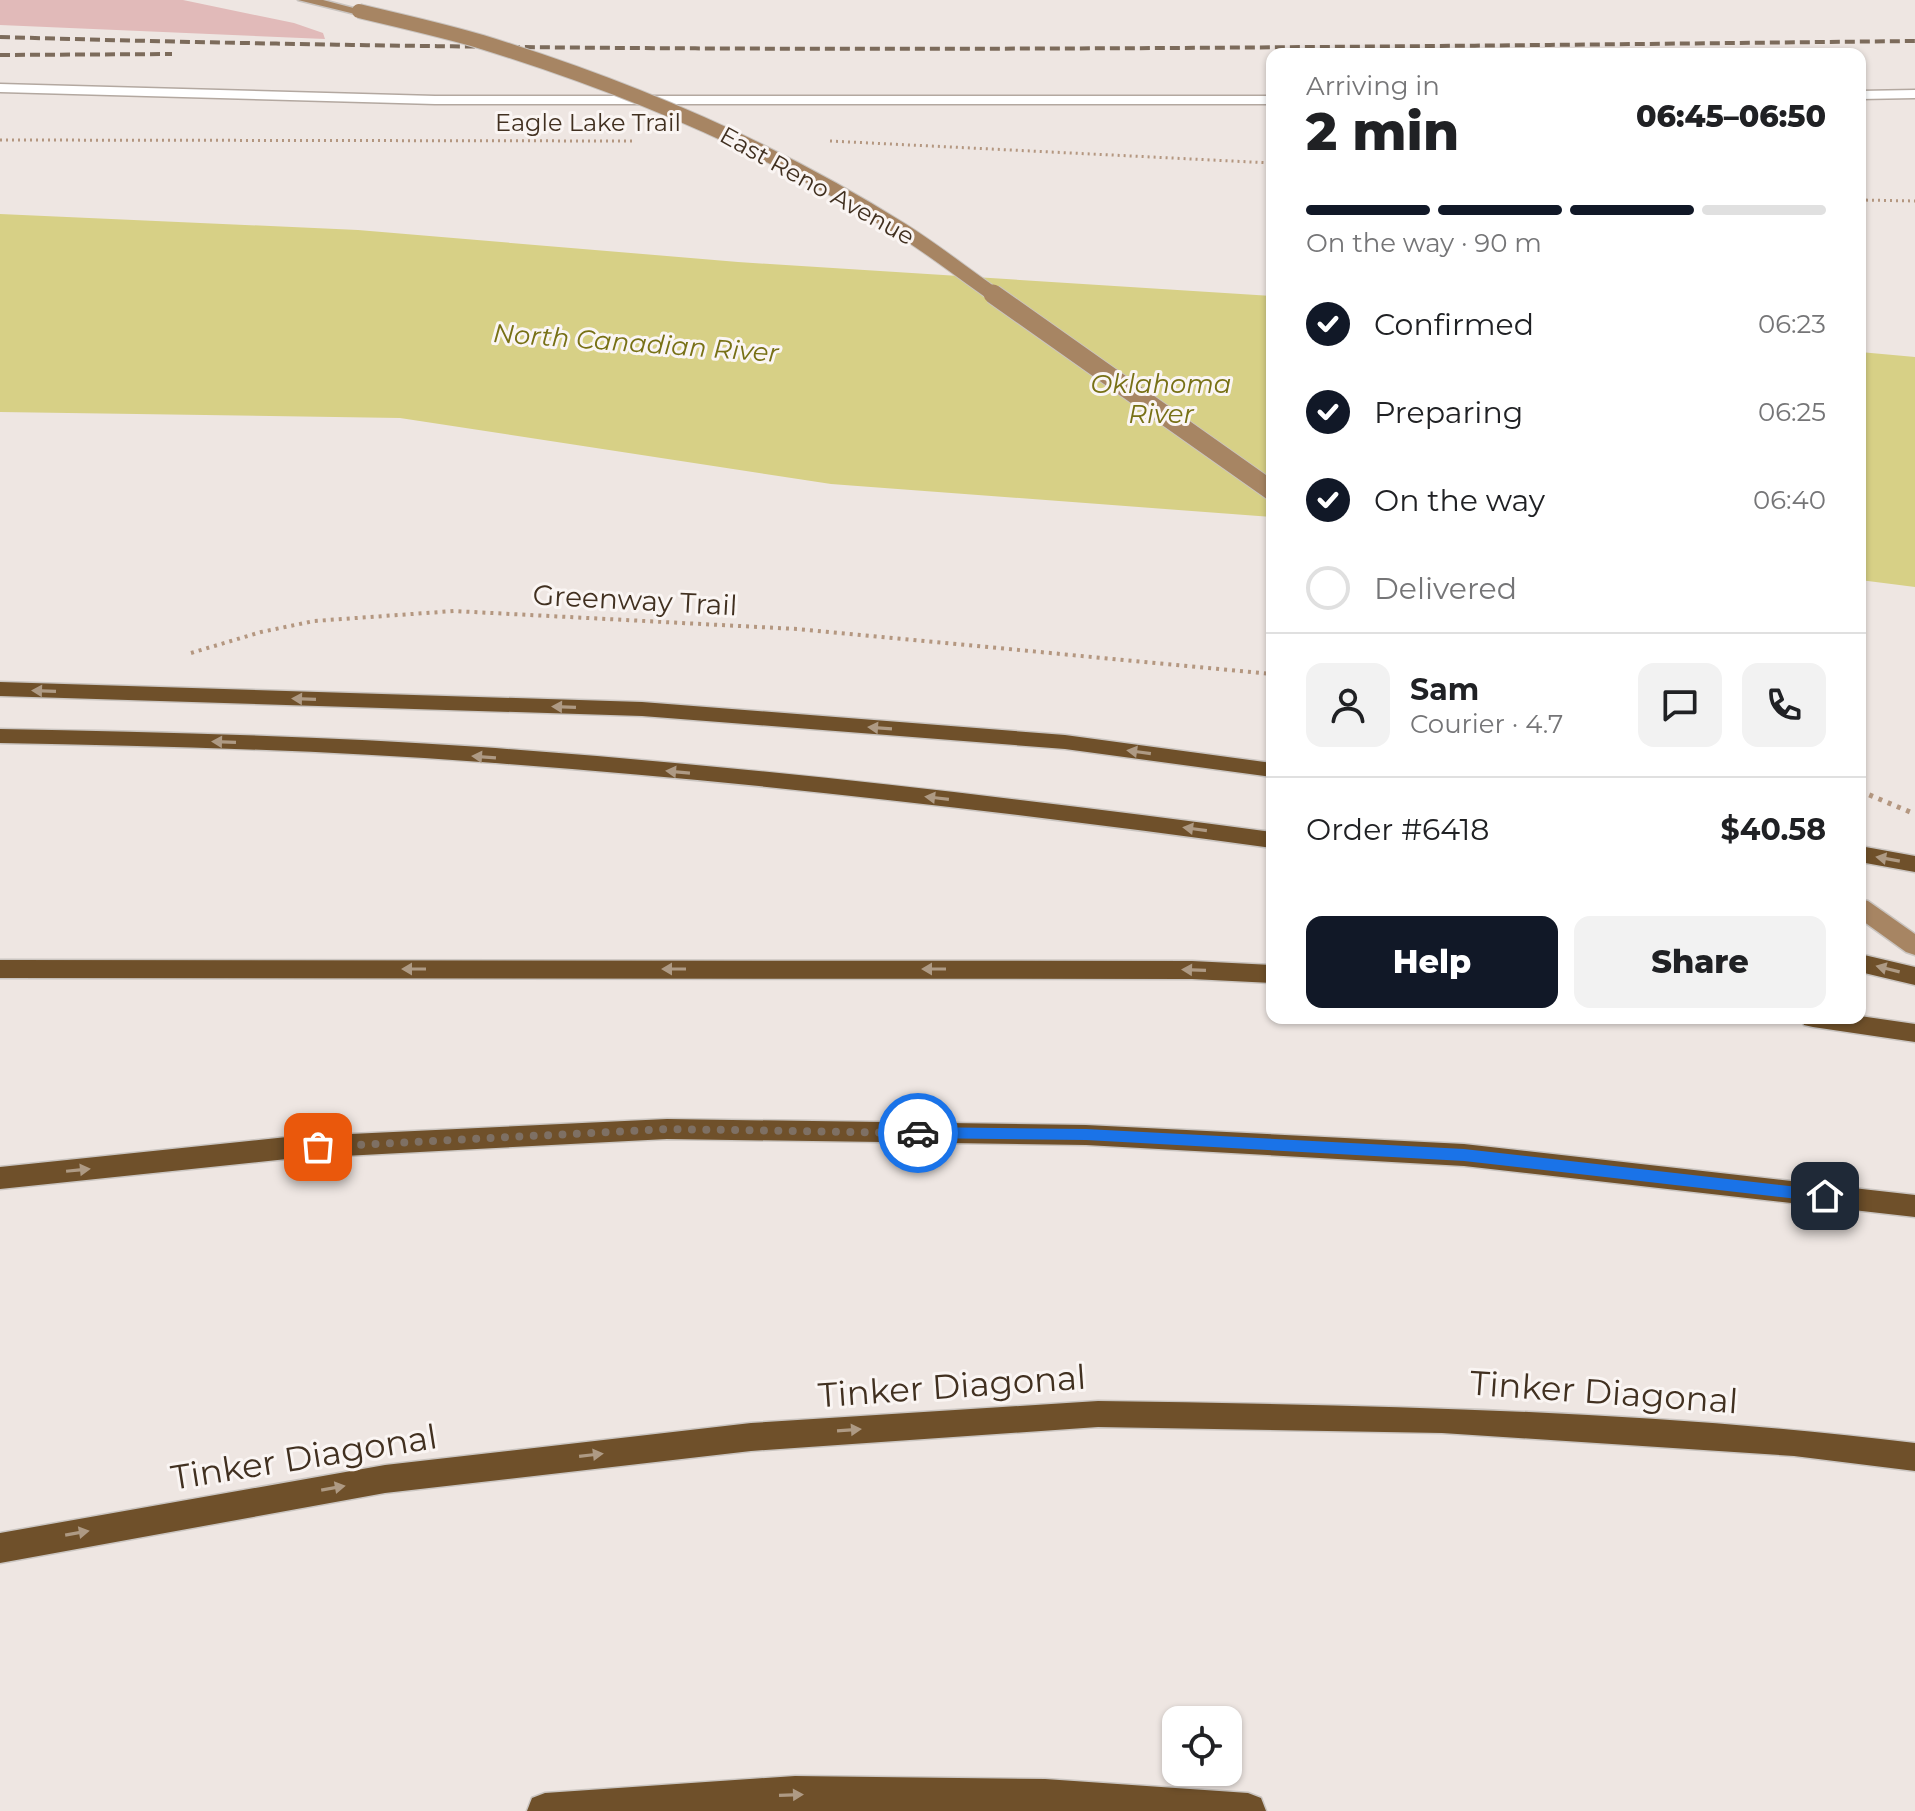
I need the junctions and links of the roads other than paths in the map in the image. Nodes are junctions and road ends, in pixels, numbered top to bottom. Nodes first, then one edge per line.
1 (304, 0) edge
2 (0, 88) edge
3 (1915, 94) edge
4 (1866, 95) edge
5 (1266, 100) edge
6 (1266, 487) edge
7 (0, 689) edge
8 (0, 736) edge
9 (1266, 769) edge
10 (1266, 839) edge
11 (1866, 855) edge
12 (1915, 864) edge
13 (1866, 911) edge
14 (1915, 946) edge
15 (1866, 964) edge
16 (0, 969) edge
17 (1266, 974) edge
18 (1915, 976) edge
19 (1854, 1024) edge
20 (1915, 1033) edge
21 (0, 1178) edge
22 (1915, 1206) edge
23 (1915, 1457) edge
24 (0, 1548) edge
25 (545, 1811) edge
26 (1248, 1811) edge

1 - 6 main road, East Reno Avenue, bridge
2 - 5 street
3 - 4 street
9 -> 7 highway
10 -> 8 highway
12 -> 11 highway
13 - 14 main road
18 -> 15 highway
17 -> 16 highway
19 - 20 highway
21 -> 22 highway
24 -> 23 highway, Tinker Diagonal
25 -> 26 highway

